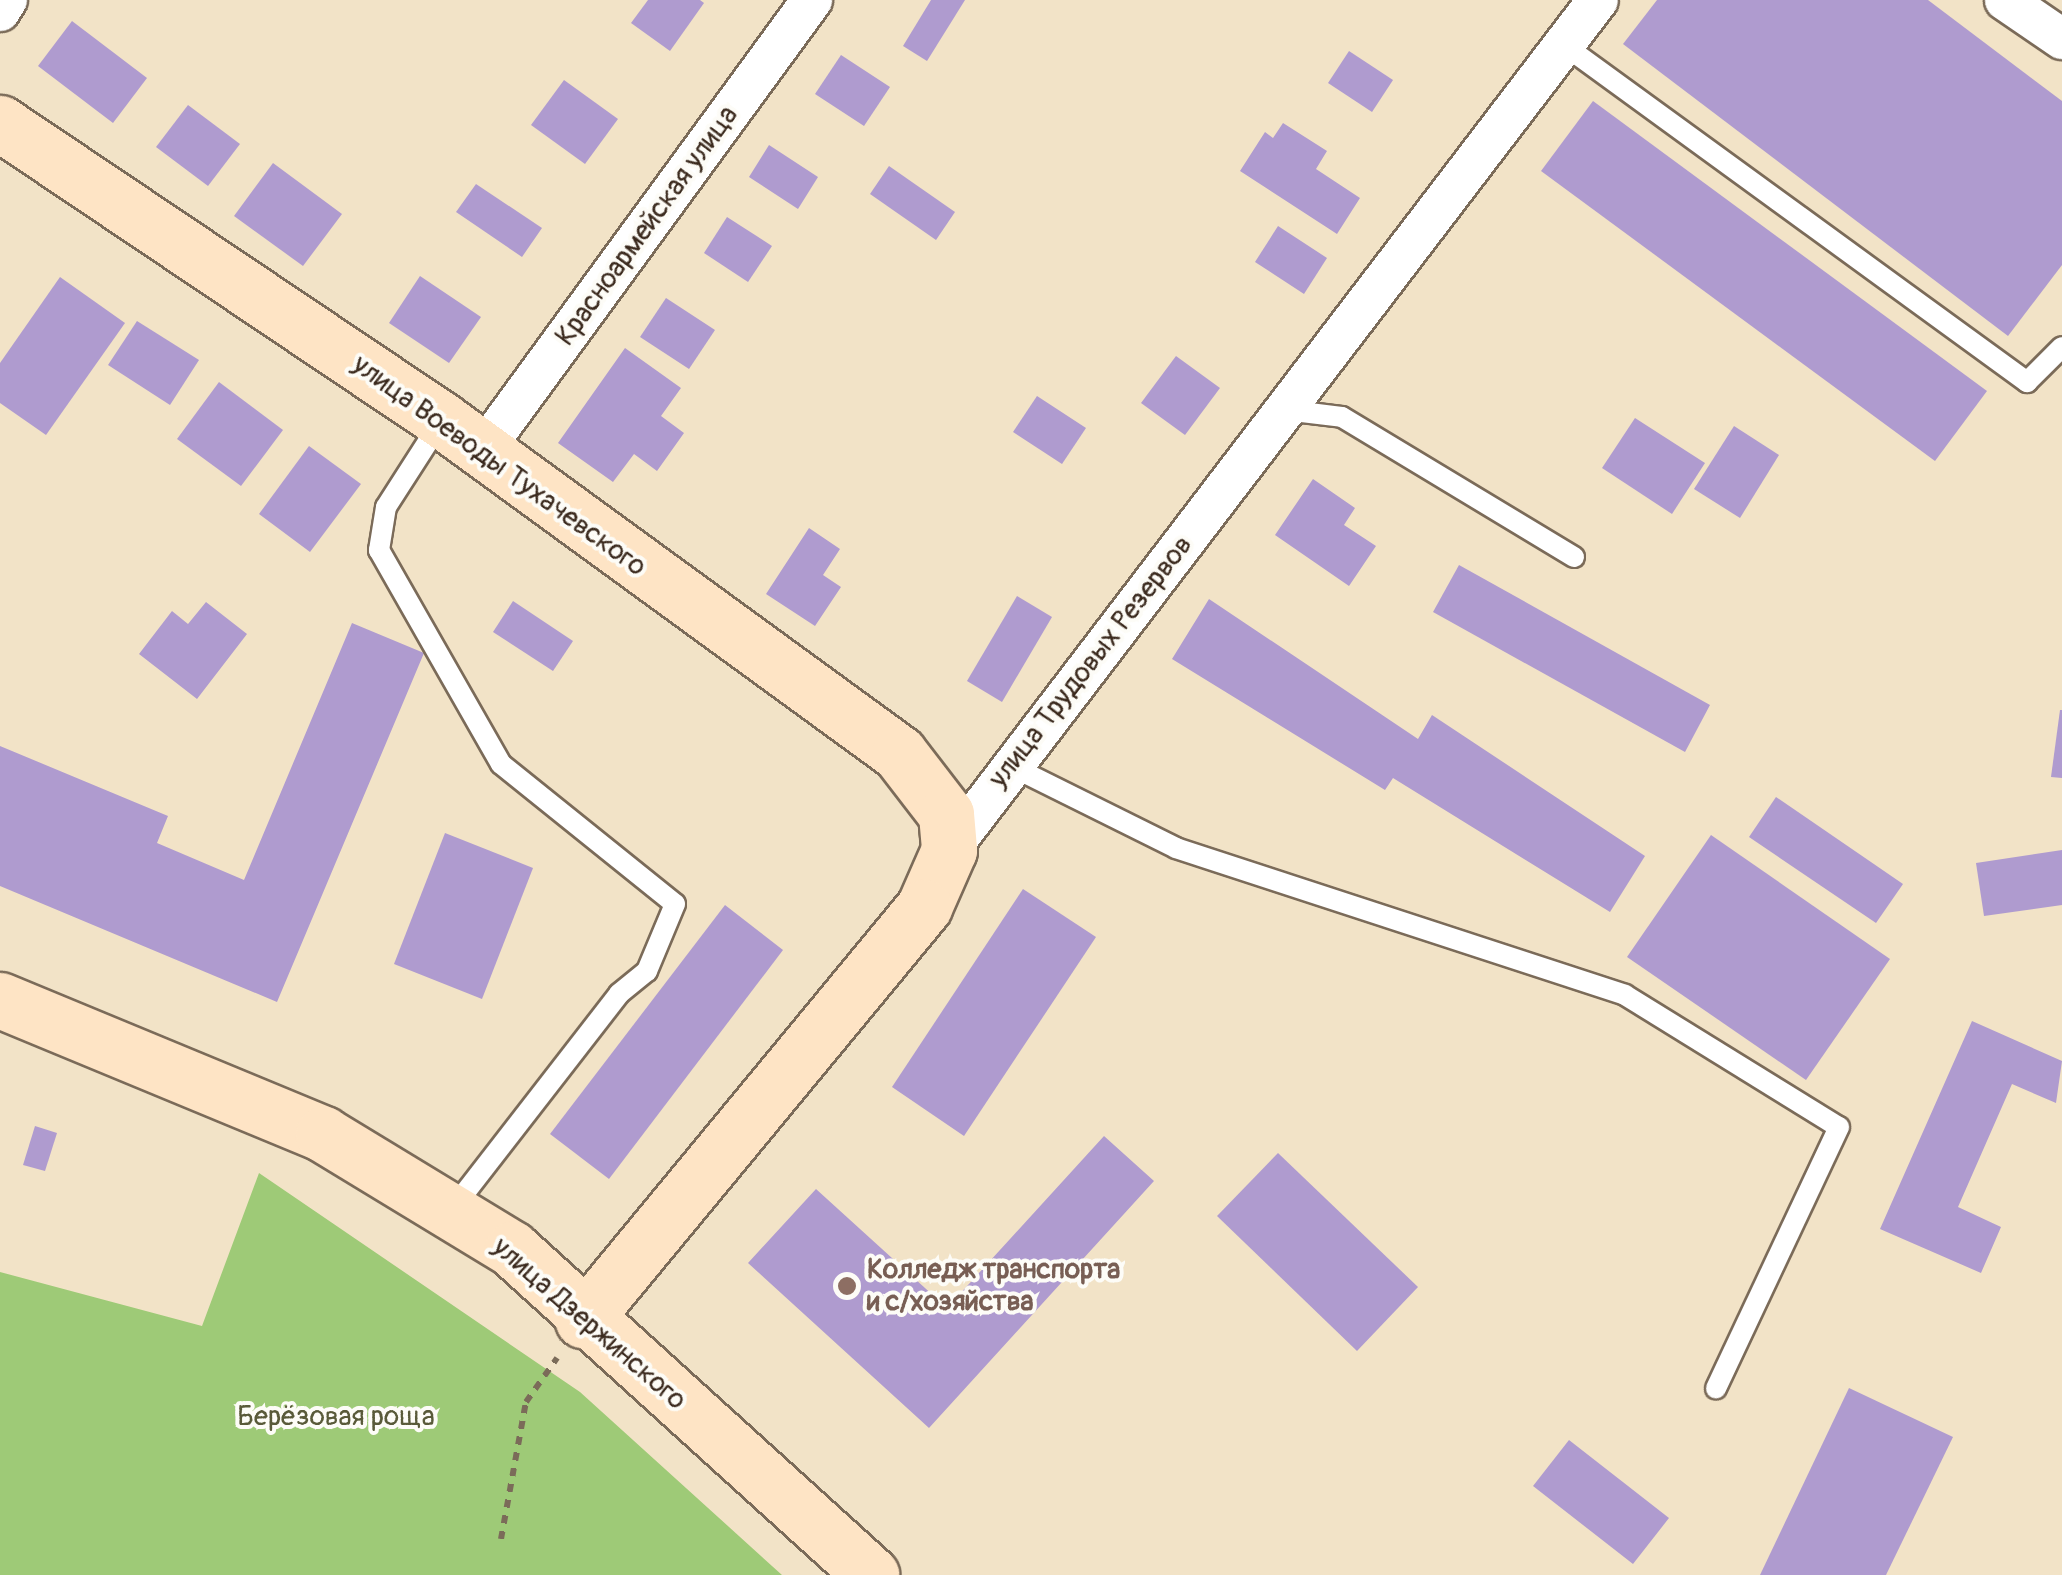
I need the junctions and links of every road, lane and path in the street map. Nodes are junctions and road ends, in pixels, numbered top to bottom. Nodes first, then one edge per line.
1 (8, 0) edge
2 (812, 0) edge
3 (1598, 0) edge
4 (2005, 0) edge
5 (0, 10) edge
6 (2062, 39) edge
7 (1564, 45) junction
8 (0, 123) edge
9 (2062, 348) edge
10 (1285, 410) junction
11 (462, 436) junction
12 (1574, 557) dead end
13 (1011, 766) junction
14 (949, 850) junction
15 (0, 1000) edge
16 (450, 1210) junction
17 (583, 1320) junction
18 (1716, 1388) dead end
19 (530, 1396) dead end
20 (501, 1540) dead end
21 (871, 1575) edge

1 - 5 street
2 - 11 street, Красноармейская улица
3 - 7 street, улица Трудовых Резервов
4 - 6 street
7 - 9 lane
7 - 10 street, улица Трудовых Резервов
8 - 11 main road, улица Воеводы Тухачевского
10 - 12 lane
10 - 13 street, улица Трудовых Резервов
11 - 14 main road, улица Воеводы Тухачевского
11 - 16 lane
13 - 14 street, улица Трудовых Резервов
13 - 18 lane
14 - 17 main road, улица Трудовых Резервов
15 - 16 main road, улица Дзержинского
16 - 17 main road, улица Дзержинского
17 - 21 main road, улица Дзержинского
19 - 20 path

